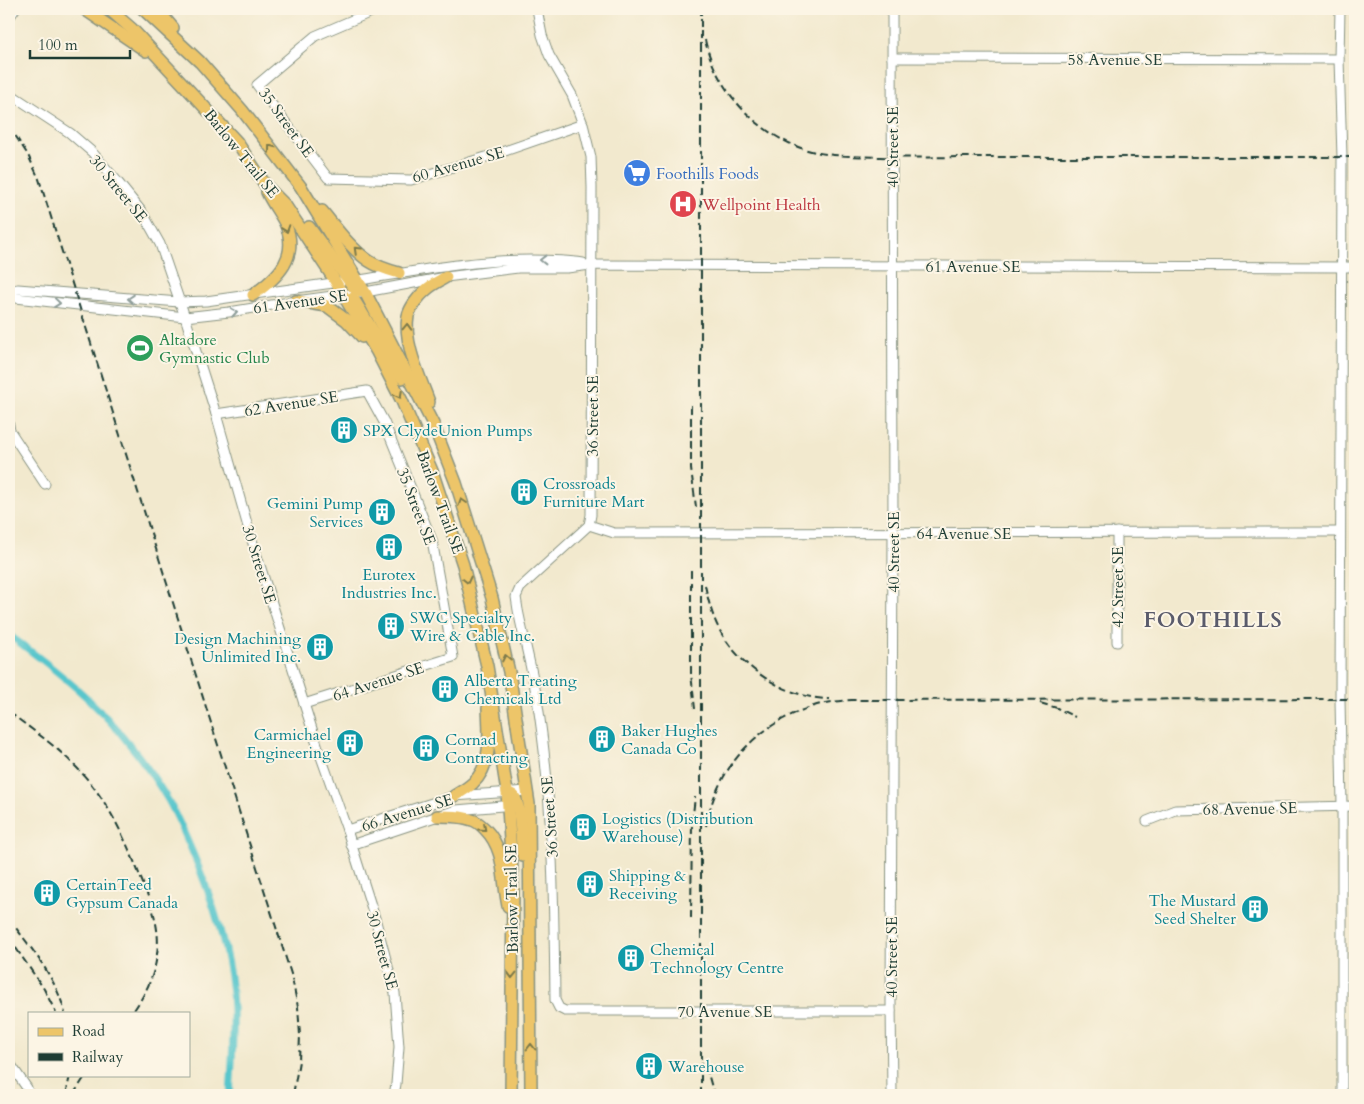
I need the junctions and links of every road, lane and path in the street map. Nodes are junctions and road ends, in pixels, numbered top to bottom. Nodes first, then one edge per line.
1 (15, 9) edge
2 (84, 9) edge
3 (109, 9) edge
4 (143, 9) edge
5 (157, 9) edge
6 (378, 9) edge
7 (537, 9) edge
8 (892, 9) edge
9 (1340, 9) edge
10 (9, 18) edge
11 (892, 58) junction
12 (1339, 59) junction
13 (200, 62) junction
14 (164, 63) junction
15 (9, 93) edge
16 (583, 124) junction
17 (328, 178) joint
18 (266, 186) junction
19 (300, 186) junction
20 (285, 205) junction
21 (591, 264) junction
22 (892, 266) junction
23 (1342, 267) junction
24 (1355, 267) edge
25 (398, 273) junction
26 (446, 277) junction
27 (353, 281) junction
28 (336, 283) junction
29 (9, 291) edge
30 (365, 292) junction
31 (347, 294) junction
32 (252, 295) junction
33 (9, 296) edge
34 (296, 301) junction
35 (179, 302) junction
36 (185, 317) junction
37 (377, 352) junction
38 (367, 391) joint
39 (421, 398) junction
40 (216, 414) junction
41 (434, 424) junction
42 (9, 425) edge
43 (45, 484) dead end
44 (589, 525) junction
45 (1117, 532) junction
46 (1340, 532) junction
47 (893, 533) junction
48 (1116, 642) dead end
49 (453, 657) joint
50 (487, 666) junction
51 (304, 704) junction
52 (527, 791) junction
53 (507, 792) junction
54 (454, 796) junction
55 (518, 805) junction
56 (1342, 806) junction
57 (1355, 806) edge
58 (438, 816) junction
59 (1148, 821) dead end
60 (347, 830) junction
61 (352, 845) junction
62 (513, 926) junction
63 (559, 1008) joint
64 (891, 1011) junction
65 (9, 1062) edge
66 (29, 1095) edge
67 (394, 1095) edge
68 (511, 1095) edge
69 (531, 1095) edge
70 (892, 1095) edge
71 (1342, 1095) edge

1 - 10 street
2 - 14 main road
3 - 14 main road, Barlow Trail SE
4 - 13 main road, Barlow Trail SE
5 - 13 main road
6 - 17 street, 35 Street SE
7 - 16 street, 36 Street SE
8 - 11 street, 40 Street SE
9 - 12 street
11 - 12 street, 58 Avenue SE
11 - 22 street, 40 Street SE
12 - 23 street
19 -> 13 main road, Barlow Trail SE
14 - 18 main road, Barlow Trail SE
15 - 35 street, 30 Street SE
16 - 17 street, 60 Avenue SE
16 - 21 street, 36 Street SE
18 - 20 main road, Barlow Trail SE
18 -> 32 main road
25 -> 19 main road
19 - 27 main road, Barlow Trail SE
20 - 27 main road
20 - 28 main road, Barlow Trail SE
21 - 22 street, 61 Avenue SE
21 -> 25 street, 61 Avenue SE
21 - 26 street, 61 Avenue SE
21 - 44 street, 36 Street SE
22 - 23 street, 61 Avenue SE
22 - 47 street, 40 Street SE
23 - 24 street, 61 Avenue SE
23 - 46 street
25 - 27 street, 61 Avenue SE
26 - 30 street, 61 Avenue SE
41 -> 26 main road
27 - 28 street, 61 Avenue SE
27 - 30 main road, Barlow Trail SE
28 - 31 main road, Barlow Trail SE
28 - 32 street, 61 Avenue SE
35 -> 29 street, 61 Avenue SE
30 - 31 street, 61 Avenue SE
30 - 39 main road, Barlow Trail SE
31 - 34 street, 61 Avenue SE
31 - 37 main road, Barlow Trail SE
31 - 39 main road
32 - 35 street, 61 Avenue SE
33 -> 36 street, 61 Avenue SE
36 -> 34 street, 61 Avenue SE
34 - 37 main road
35 - 36 street, 30 Street SE
36 - 40 street, 30 Street SE
37 -> 50 main road, Barlow Trail SE
38 - 40 street, 62 Avenue SE
38 - 49 street, 35 Street SE
39 - 41 main road, Barlow Trail SE
40 - 51 street, 30 Street SE
52 -> 41 main road, Barlow Trail SE
42 - 43 street
44 - 47 street, 64 Avenue SE
44 - 63 street, 36 Street SE
45 - 46 street, 64 Avenue SE
45 - 47 street, 64 Avenue SE
45 - 48 street, 42 Street SE
46 - 56 street
47 - 64 street, 40 Street SE
49 - 51 street, 64 Avenue SE
50 - 53 main road, Barlow Trail SE
50 - 54 main road
51 - 60 street, 30 Street SE
52 - 53 street, 66 Avenue SE
52 - 55 main road, Barlow Trail SE
53 - 54 street, 66 Avenue SE
53 - 55 main road, Barlow Trail SE
54 - 60 street, 66 Avenue SE
55 - 58 street, 66 Avenue SE
55 - 62 main road, Barlow Trail SE
69 -> 55 main road, Barlow Trail SE
56 - 57 street, 68 Avenue SE
56 - 59 street, 68 Avenue SE
56 - 71 street
58 - 61 street, 66 Avenue SE
58 -> 62 main road
60 - 61 street, 30 Street SE
61 - 67 street, 30 Street SE
62 -> 68 main road, Barlow Trail SE
63 - 64 street, 70 Avenue SE
64 - 70 street, 40 Street SE
65 - 66 street

